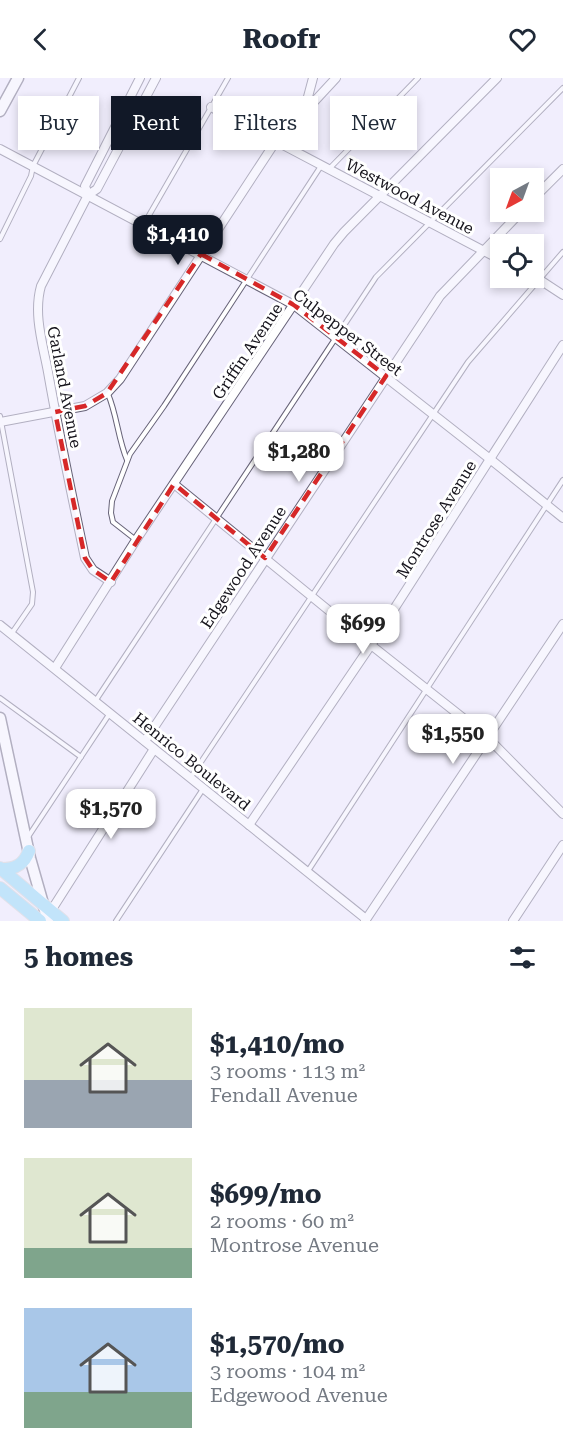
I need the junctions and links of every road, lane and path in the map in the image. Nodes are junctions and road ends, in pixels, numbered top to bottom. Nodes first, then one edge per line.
1 (18, 78) edge
2 (79, 78) edge
3 (140, 78) edge
4 (155, 78) edge
5 (228, 78) edge
6 (313, 78) edge
7 (336, 78) edge
8 (418, 78) edge
9 (497, 78) edge
10 (563, 88) edge
11 (308, 96) edge
12 (318, 97) edge
13 (211, 107) joint
14 (0, 111) edge
15 (0, 148) edge
16 (271, 150) edge
17 (292, 150) edge
18 (33, 166) junction
19 (325, 167) junction
20 (563, 169) edge
21 (544, 188) edge
22 (88, 195) junction
23 (381, 196) junction
24 (430, 222) junction
25 (511, 222) edge
26 (143, 225) junction
27 (0, 239) edge
28 (483, 250) junction
29 (563, 252) edge
30 (201, 254) junction
31 (490, 254) edge
32 (544, 271) edge
33 (246, 281) junction
34 (544, 283) edge
35 (529, 288) edge
36 (563, 295) edge
37 (294, 305) junction
38 (335, 337) junction
39 (563, 345) edge
40 (386, 376) junction
41 (107, 393) junction
42 (55, 412) junction
43 (433, 413) junction
44 (0, 420) edge
45 (490, 459) junction
46 (127, 460) junction
47 (563, 480) edge
48 (174, 483) junction
49 (546, 505) junction
50 (216, 518) junction
51 (563, 519) edge
52 (136, 540) junction
53 (265, 558) junction
54 (111, 582) junction
55 (312, 597) junction
56 (563, 624) edge
57 (0, 625) edge
58 (12, 633) junction
59 (371, 645) junction
60 (55, 668) junction
61 (426, 688) junction
62 (0, 698) edge
63 (96, 701) junction
64 (110, 713) junction
65 (0, 718) edge
66 (487, 737) junction
67 (145, 741) junction
68 (154, 748) junction
69 (81, 757) junction
70 (191, 778) junction
71 (204, 788) junction
72 (563, 814) edge
73 (249, 825) junction
74 (563, 844) edge
75 (27, 845) junction
76 (1, 868) edge
77 (307, 872) junction
78 (0, 888) edge
79 (45, 915) edge
80 (365, 920) edge
81 (63, 921) edge
82 (116, 921) edge
83 (513, 921) edge

1 - 14 street
2 - 18 lane
3 - 22 street, Garland Avenue
4 - 22 street, Garland Avenue
5 - 13 lane
6 - 11 street
7 - 12 street
8 - 19 lane
9 - 23 street, Griffin Avenue
10 - 24 lane
13 - 26 lane
15 - 18 street, Culpepper Street
16 - 30 street
17 - 19 street, Westwood Avenue
18 - 22 street, Culpepper Street
18 - 27 lane
19 - 23 street, Westwood Avenue
19 - 33 lane
20 - 21 street
22 - 26 street, Culpepper Street
22 - 42 street, Garland Avenue
23 - 24 street, Westwood Avenue
23 - 37 street, Griffin Avenue
24 - 28 street, Westwood Avenue
24 - 38 lane
25 - 28 street, Edgewood Avenue
26 - 30 street, Culpepper Street
28 - 31 street, Westwood Avenue
28 - 40 street, Edgewood Avenue
29 - 32 lane
30 - 33 street, Culpepper Street
30 - 41 street
33 - 37 street, Culpepper Street
33 - 46 lane
34 - 36 street
35 - 43 lane
37 - 38 street, Culpepper Street
37 - 48 street, Griffin Avenue
38 - 40 street, Culpepper Street
38 - 50 lane
39 - 45 street, Montrose Avenue
40 - 43 street, Culpepper Street
40 - 53 street, Edgewood Avenue
41 - 42 street
41 - 46 lane
42 - 44 street
42 - 54 street, Garland Avenue
43 - 45 street, Culpepper Street
43 - 55 lane
44 - 58 lane
45 - 49 street, Culpepper Street
45 - 59 street, Montrose Avenue
46 - 52 lane
47 - 49 lane
48 - 50 street
48 - 52 street, Griffin Avenue
49 - 51 street, Culpepper Street
49 - 61 lane
50 - 53 street
50 - 63 lane
52 - 54 street, Griffin Avenue
53 - 55 street
53 - 67 street, Edgewood Avenue
54 - 60 street, Griffin Avenue
55 - 59 street
55 - 70 lane
56 - 66 street
57 - 58 street, Henrico Boulevard
58 - 60 street, Henrico Boulevard
59 - 61 street
59 - 73 street, Montrose Avenue
60 - 63 street, Henrico Boulevard
61 - 66 street
61 - 77 lane
62 - 69 lane
63 - 64 street, Henrico Boulevard
64 - 67 street, Henrico Boulevard
64 - 69 lane
65 - 75 street
66 - 72 street
66 - 80 street
67 - 68 street, Henrico Boulevard
68 - 70 street, Henrico Boulevard
68 - 79 street
69 - 75 lane
70 - 71 street, Henrico Boulevard
71 - 73 street, Henrico Boulevard
71 - 82 lane
73 - 77 street, Henrico Boulevard
74 - 83 street
75 - 76 main road
75 - 79 street
76 - 79 main road
77 - 80 street, Henrico Boulevard
78 - 79 main road
79 - 81 main road

